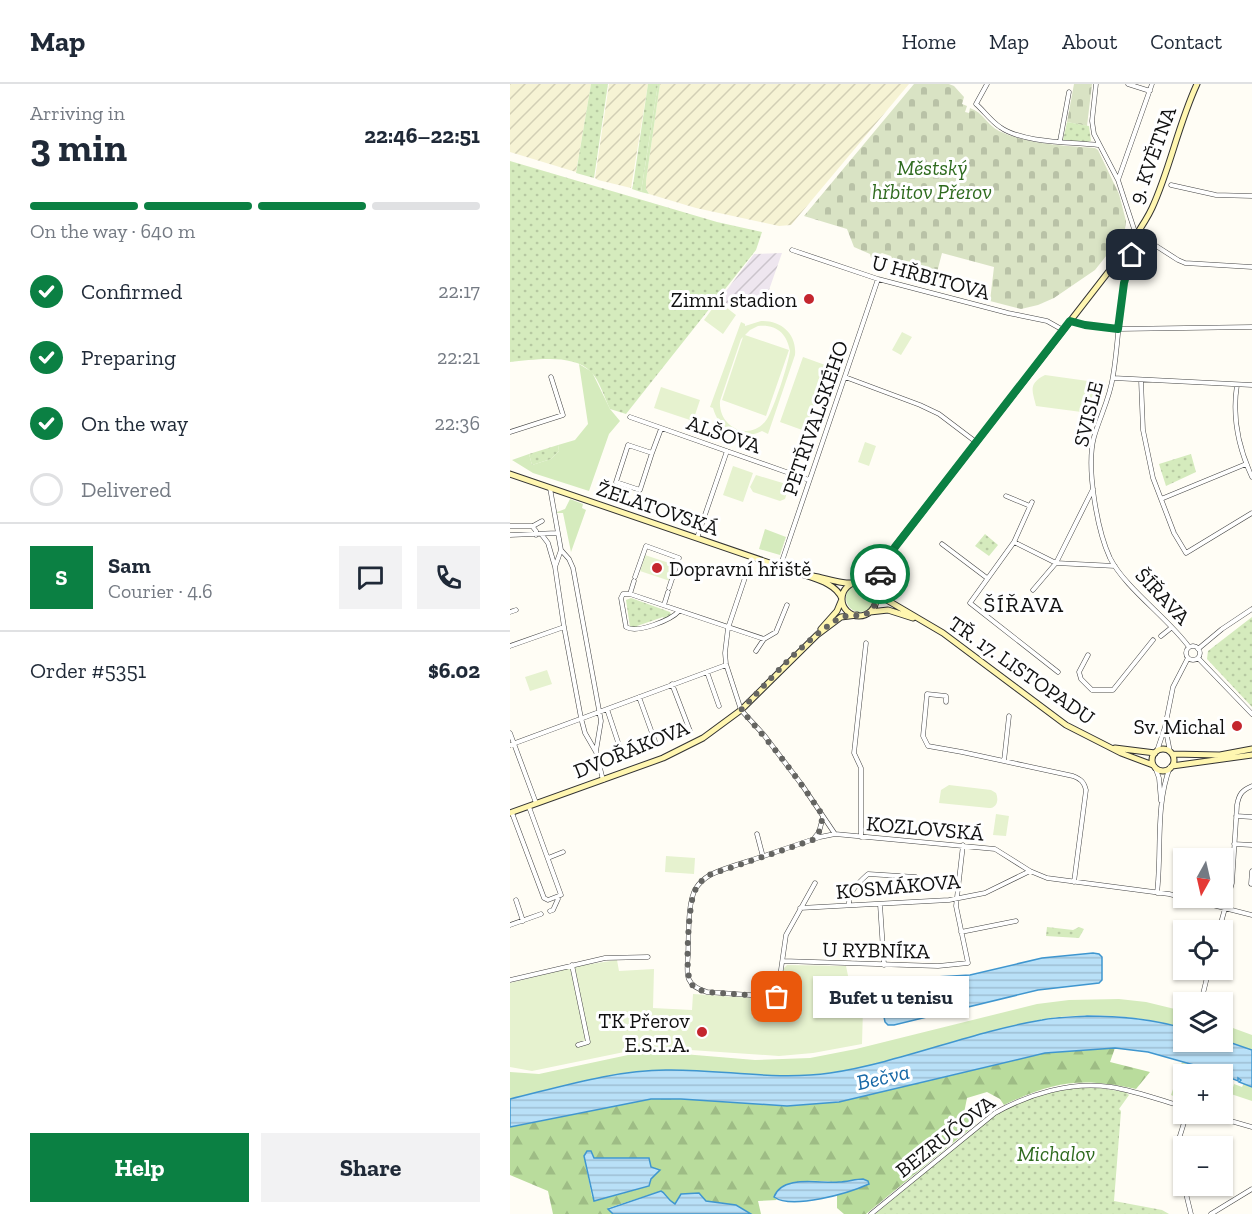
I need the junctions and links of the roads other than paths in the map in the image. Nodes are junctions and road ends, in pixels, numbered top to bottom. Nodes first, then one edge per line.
1 (987, 84) edge
2 (1096, 84) edge
3 (1128, 84) edge
4 (1152, 84) edge
5 (1197, 84) edge
6 (1069, 92) dead end
7 (1150, 92) junction
8 (1060, 141) junction
9 (1098, 145) junction
10 (1118, 180) junction
11 (1171, 185) dead end
12 (1252, 196) edge
13 (1136, 235) junction
14 (1150, 242) dead end
15 (792, 249) dead end
16 (1132, 255) dead end
17 (1252, 267) edge
18 (878, 279) junction
19 (1070, 321) junction
20 (1252, 327) edge
21 (1118, 329) junction
22 (1063, 330) junction
23 (551, 377) dead end
24 (845, 377) junction
25 (1113, 378) junction
26 (1142, 380) junction
27 (1237, 385) junction
28 (1252, 385) edge
29 (630, 417) dead end
30 (661, 428) junction
31 (510, 432) edge
32 (976, 442) junction
33 (727, 451) junction
34 (652, 453) junction
35 (1246, 464) junction
36 (510, 474) edge
37 (1252, 477) edge
38 (809, 480) junction
39 (550, 488) junction
40 (1094, 488) junction
41 (1006, 496) dead end
42 (1161, 499) junction
43 (1252, 513) edge
44 (542, 521) dead end
45 (510, 526) edge
46 (532, 526) junction
47 (557, 533) junction
48 (510, 535) edge
49 (536, 535) junction
50 (542, 535) junction
51 (698, 538) junction
52 (1014, 542) junction
53 (942, 544) dead end
54 (561, 550) junction
55 (888, 556) junction
56 (752, 557) junction
57 (1056, 563) junction
58 (1115, 566) junction
59 (555, 567) junction
60 (780, 567) junction
61 (796, 572) junction
62 (987, 578) junction
63 (858, 582) junction
64 (1033, 590) dead end
65 (875, 593) junction
66 (630, 594) junction
67 (842, 599) junction
68 (664, 605) junction
69 (787, 605) dead end
70 (1252, 609) edge
71 (516, 610) dead end
72 (679, 611) junction
73 (510, 612) edge
74 (870, 612) junction
75 (857, 615) junction
76 (926, 623) junction
77 (564, 627) junction
78 (728, 628) junction
79 (1171, 628) junction
80 (817, 635) junction
81 (1161, 636) dead end
82 (764, 639) junction
83 (1153, 640) dead end
84 (866, 643) dead end
85 (510, 646) edge
86 (1189, 647) junction
87 (1198, 649) junction
88 (756, 651) dead end
89 (1088, 655) dead end
90 (1188, 658) junction
91 (1198, 658) junction
92 (726, 664) junction
93 (707, 672) junction
94 (1058, 672) dead end
95 (672, 684) junction
96 (639, 697) junction
97 (946, 702) dead end
98 (719, 706) dead end
99 (607, 709) junction
100 (741, 710) junction
101 (600, 711) junction
102 (1252, 714) edge
103 (1009, 716) dead end
104 (581, 718) junction
105 (1165, 727) junction
106 (690, 731) dead end
107 (510, 733) edge
108 (1100, 742) junction
109 (512, 744) edge
110 (656, 744) dead end
111 (1252, 749) edge
112 (596, 752) junction
113 (1156, 752) junction
114 (1171, 753) junction
115 (1252, 755) edge
116 (623, 757) dead end
117 (1004, 761) junction
118 (1154, 766) junction
119 (1171, 766) junction
120 (603, 780) junction
121 (1252, 786) edge
122 (536, 804) junction
123 (529, 807) junction
124 (1161, 811) junction
125 (511, 813) edge
126 (823, 816) junction
127 (1236, 816) junction
128 (1252, 817) edge
129 (757, 834) dead end
130 (835, 834) junction
131 (861, 837) junction
132 (813, 840) junction
133 (1234, 844) junction
134 (963, 845) junction
135 (1252, 845) edge
136 (563, 852) dead end
137 (763, 856) junction
138 (548, 858) junction
139 (1233, 864) edge
140 (1030, 871) junction
141 (1252, 871) edge
142 (916, 877) dead end
143 (1074, 882) junction
144 (815, 883) dead end
145 (1251, 884) edge
146 (1156, 892) junction
147 (1173, 896) edge
148 (557, 897) junction
149 (957, 898) junction
150 (516, 900) dead end
151 (879, 904) junction
152 (849, 905) junction
153 (800, 908) junction
154 (1225, 908) joint
155 (550, 911) dead end
156 (541, 914) dead end
157 (1252, 915) edge
158 (1222, 920) edge
159 (523, 921) junction
160 (1016, 921) dead end
161 (510, 925) edge
162 (961, 932) junction
163 (648, 957) dead end
164 (782, 961) junction
165 (884, 964) junction
166 (572, 965) junction
167 (510, 980) edge
168 (578, 1045) dead end
169 (1173, 1104) edge
170 (1233, 1122) edge
171 (1184, 1124) edge
172 (1252, 1127) edge
173 (1252, 1189) edge
174 (871, 1214) edge
175 (1191, 1214) edge
176 (1211, 1214) edge

1 - 8 street
2 - 9 street
3 - 7 street
4 - 7 street
5 - 13 main road, 9. KVĚTNA
6 - 8 street
7 - 10 street
8 - 9 street
9 - 10 street
10 - 13 street
11 - 12 street
13 - 19 main road, 9. KVĚTNA
14 - 17 street
15 - 18 street, U HŘBITOVA
16 - 21 street, SVISLE
18 - 22 street, U HŘBITOVA
18 - 24 street, PETŘIVALSKÉHO
19 - 21 street
19 - 22 main road, 9. KVĚTNA
20 - 21 street
21 - 25 street, SVISLE
22 - 32 main road, 9. KVĚTNA
23 - 31 street
24 - 32 street
24 - 38 street, PETŘIVALSKÉHO
25 - 26 street
25 - 40 street, SVISLE
26 - 27 street
26 - 42 street
27 - 28 street
27 - 35 street
29 - 30 street, ALŠOVA
30 - 33 street, ALŠOVA
30 - 34 street, ŽELATOVSKÁ
32 - 55 main road, 9. KVĚTNA
33 - 38 street, ALŠOVA
33 - 51 street
34 - 34 street, ŽELATOVSKÁ
35 - 37 street
35 - 42 street
36 - 39 main road, ŽELATOVSKÁ
38 - 60 street, PETŘIVALSKÉHO
39 - 47 street
39 - 51 main road, ŽELATOVSKÁ
40 - 57 street
40 - 58 street, ŠÍŘAVA
41 - 52 street
42 - 43 street
44 - 46 street
45 - 46 street
46 - 49 street
47 - 50 street
47 - 54 street
48 - 49 street
49 - 50 street
50 - 59 street
51 - 56 main road, ŽELATOVSKÁ
52 - 57 street
52 - 62 street
53 - 62 street
54 - 59 street
54 - 101 street
55 - 63 main road
55 - 65 main road
56 - 60 main road, ŽELATOVSKÁ
56 - 78 street
57 - 58 street, ŠÍŘAVA
57 - 64 street
58 - 79 street, ŠÍŘAVA
59 - 77 street
60 - 61 main road, ŽELATOVSKÁ
61 - 63 main road, ŽELATOVSKÁ
61 - 67 main road, ŽELATOVSKÁ
62 - 94 street
63 - 65 main road
63 - 67 main road
65 - 74 main road
65 - 76 main road, TŘ. 17. LISTOPADU
66 - 68 street
66 - 68 street, ŽELATOVSKÁ
66 - 72 street
67 - 75 main road
67 - 80 main road, DVOŘÁKOVA
68 - 72 street
69 - 82 street
70 - 87 street
71 - 73 street
72 - 78 street
74 - 75 main road
74 - 76 main road, TŘ. 17. LISTOPADU
75 - 80 main road, DVOŘÁKOVA
76 - 108 main road, TŘ. 17. LISTOPADU
77 - 85 street
77 - 104 street
78 - 82 street
78 - 92 street
79 - 81 street
79 - 86 street, ŠÍŘAVA
80 - 100 main road, DVOŘÁKOVA
82 - 88 street
83 - 89 street
84 - 131 street
86 - 87 street
86 - 90 street
87 - 91 street
90 - 91 street
90 - 105 street
91 - 102 street
92 - 93 street
92 - 100 street
93 - 95 street
93 - 98 street
95 - 96 street
95 - 106 street
96 - 99 street
96 - 110 street
97 - 117 street
99 - 101 street
99 - 116 street
100 - 120 main road, DVOŘÁKOVA
100 - 126 street
101 - 104 street
101 - 112 street
103 - 117 street
104 - 109 street
104 - 112 street
105 - 113 street
105 - 114 street
107 - 109 street
108 - 113 main road, TŘ. 17. LISTOPADU
108 - 118 main road, TŘ. 17. LISTOPADU
109 - 122 street
111 - 114 main road, TŘ. 17. LISTOPADU
112 - 120 street
113 - 114 main road, TŘ. 17. LISTOPADU
113 - 118 main road
114 - 119 main road
115 - 119 main road, TŘ. 17. LISTOPADU
117 - 143 street
118 - 119 main road, TŘ. 17. LISTOPADU
118 - 124 street
119 - 124 street
120 - 122 main road, DVOŘÁKOVA
121 - 127 street
122 - 123 main road, DVOŘÁKOVA
123 - 125 main road, DVOŘÁKOVA
123 - 138 street
124 - 146 street
125 - 148 street, DVOŘÁKOVA
126 - 130 street
126 - 132 street
127 - 128 street
127 - 133 street
129 - 137 street
130 - 131 street, KOZLOVSKÁ
130 - 132 street
131 - 134 street, KOZLOVSKÁ
132 - 137 street
133 - 135 street
133 - 139 street
134 - 140 street, KOZLOVSKÁ
134 - 149 street
136 - 138 street
137 - 164 street, KOSMÁKOVA
138 - 148 street
140 - 143 street, KOZLOVSKÁ
140 - 149 street, KOSMÁKOVA
141 - 145 street
142 - 152 street
143 - 146 street, KOZLOVSKÁ
144 - 153 street, KOSMÁKOVA
146 - 147 street, KOZLOVSKÁ
148 - 155 street
149 - 151 street, KOSMÁKOVA
149 - 162 street
150 - 159 street
151 - 152 street, KOSMÁKOVA
151 - 165 street
152 - 153 street, KOSMÁKOVA
153 - 164 street, KOSMÁKOVA
154 - 157 street, KOZLOVSKÁ
154 - 158 street
156 - 159 street
159 - 161 street
160 - 162 street
162 - 165 street, U RYBNÍKA
163 - 166 street
164 - 165 street, U RYBNÍKA
166 - 167 street
166 - 168 street
169 - 174 street, BEZRUČOVA
170 - 172 street
171 - 175 street
173 - 176 street

